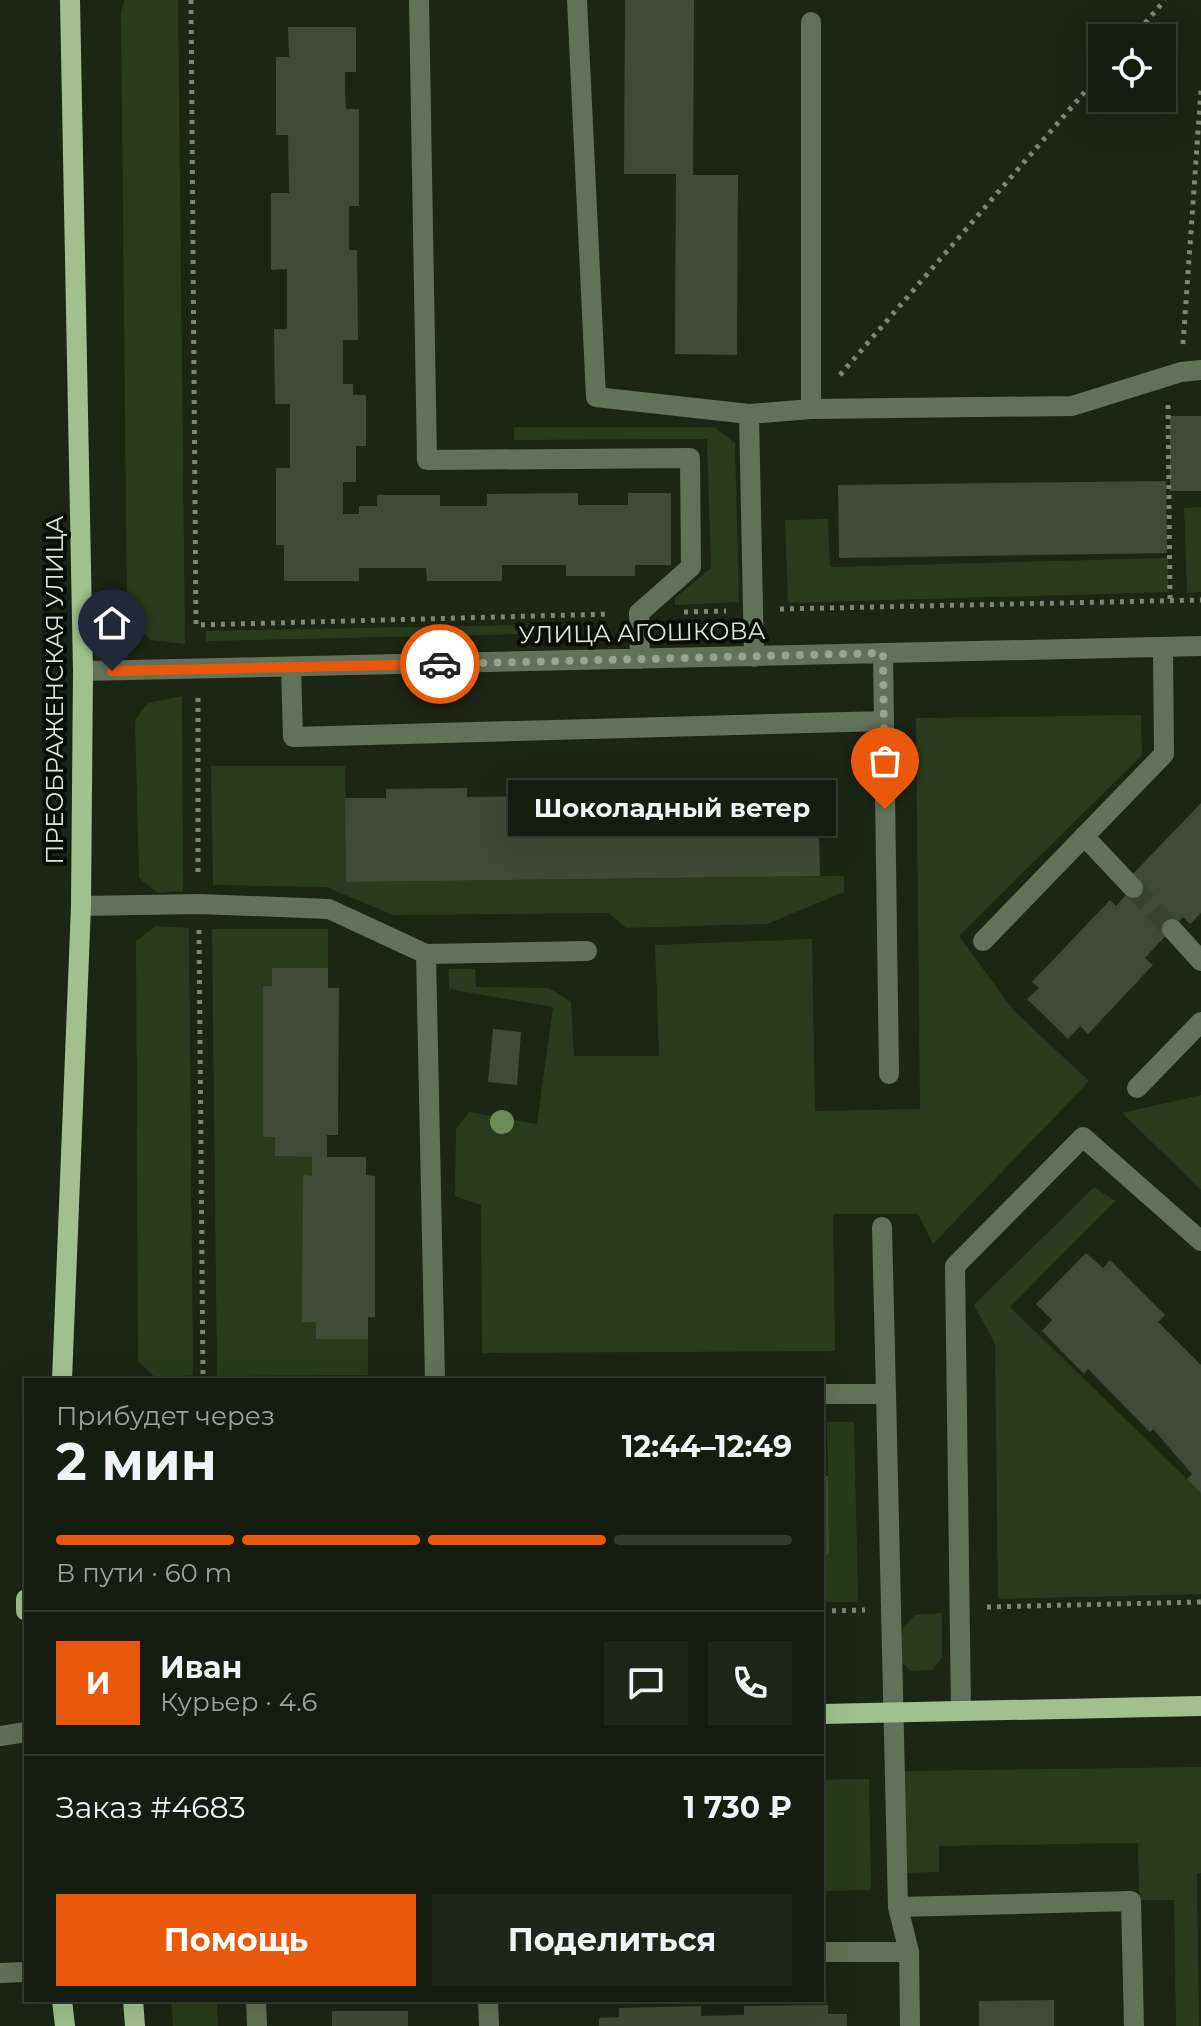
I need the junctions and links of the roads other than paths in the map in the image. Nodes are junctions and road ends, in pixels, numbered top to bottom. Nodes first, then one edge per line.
1 (70, 0) edge
2 (419, 0) edge
3 (577, 0) edge
4 (811, 22) dead end
5 (1183, 372) edge
6 (811, 409) junction
7 (749, 414) junction
8 (1201, 646) edge
9 (1163, 647) junction
10 (883, 653) junction
11 (754, 657) junction
12 (640, 659) junction
13 (291, 667) junction
14 (83, 671) junction
15 (884, 721) junction
16 (1084, 836) junction
17 (1133, 888) tunnel mouth
18 (81, 906) junction
19 (1172, 929) tunnel mouth
20 (983, 941) dead end
21 (587, 951) dead end
22 (426, 954) junction
23 (1201, 961) edge
24 (1201, 1022) edge
25 (889, 1074) dead end
26 (1137, 1088) dead end
27 (882, 1227) dead end
28 (1201, 1241) edge
29 (62, 1378) edge
30 (435, 1378) edge
31 (824, 1394) edge
32 (886, 1394) junction
33 (1201, 1706) edge
34 (961, 1711) junction
35 (893, 1713) junction
36 (824, 1714) edge
37 (24, 1732) edge
38 (0, 1736) edge
39 (898, 1907) junction
40 (824, 1952) edge
41 (909, 1952) junction
42 (24, 1972) edge
43 (0, 1973) edge
44 (62, 2002) edge
45 (133, 2002) edge
46 (256, 2002) edge
47 (488, 2002) edge
48 (65, 2026) edge
49 (135, 2026) edge
50 (257, 2026) edge
51 (489, 2026) edge
52 (910, 2026) edge
53 (1134, 2026) edge

1 - 14 main road, ПРЕОБРАЖЕНСКАЯ УЛИЦА
2 - 12 street
3 - 7 street
4 - 6 street
5 - 6 street
6 - 7 street
7 - 11 street
8 - 9 street, УЛИЦА АГОШКОВА
9 - 10 street, УЛИЦА АГОШКОВА
9 - 16 street
10 - 11 street, УЛИЦА АГОШКОВА
10 - 15 street
11 - 12 street, УЛИЦА АГОШКОВА
12 - 13 street, УЛИЦА АГОШКОВА
13 - 14 street, УЛИЦА АГОШКОВА
13 - 15 street
14 - 18 main road, ПРЕОБРАЖЕНСКАЯ УЛИЦА
15 - 25 street
16 - 17 street
16 - 20 street
18 - 22 street
18 - 29 main road, ПРЕОБРАЖЕНСКАЯ УЛИЦА
19 - 23 street
21 - 22 street
22 - 30 street
24 - 26 street
27 - 32 street
28 - 34 street
31 - 32 street
32 - 35 street
33 - 34 main road
34 - 35 main road
35 - 36 main road
35 - 39 street
37 - 38 street
39 - 41 street
39 - 53 street
40 - 41 street
41 - 52 street
42 - 43 street
44 - 48 main road
45 - 49 main road
46 - 50 street
47 - 51 street

